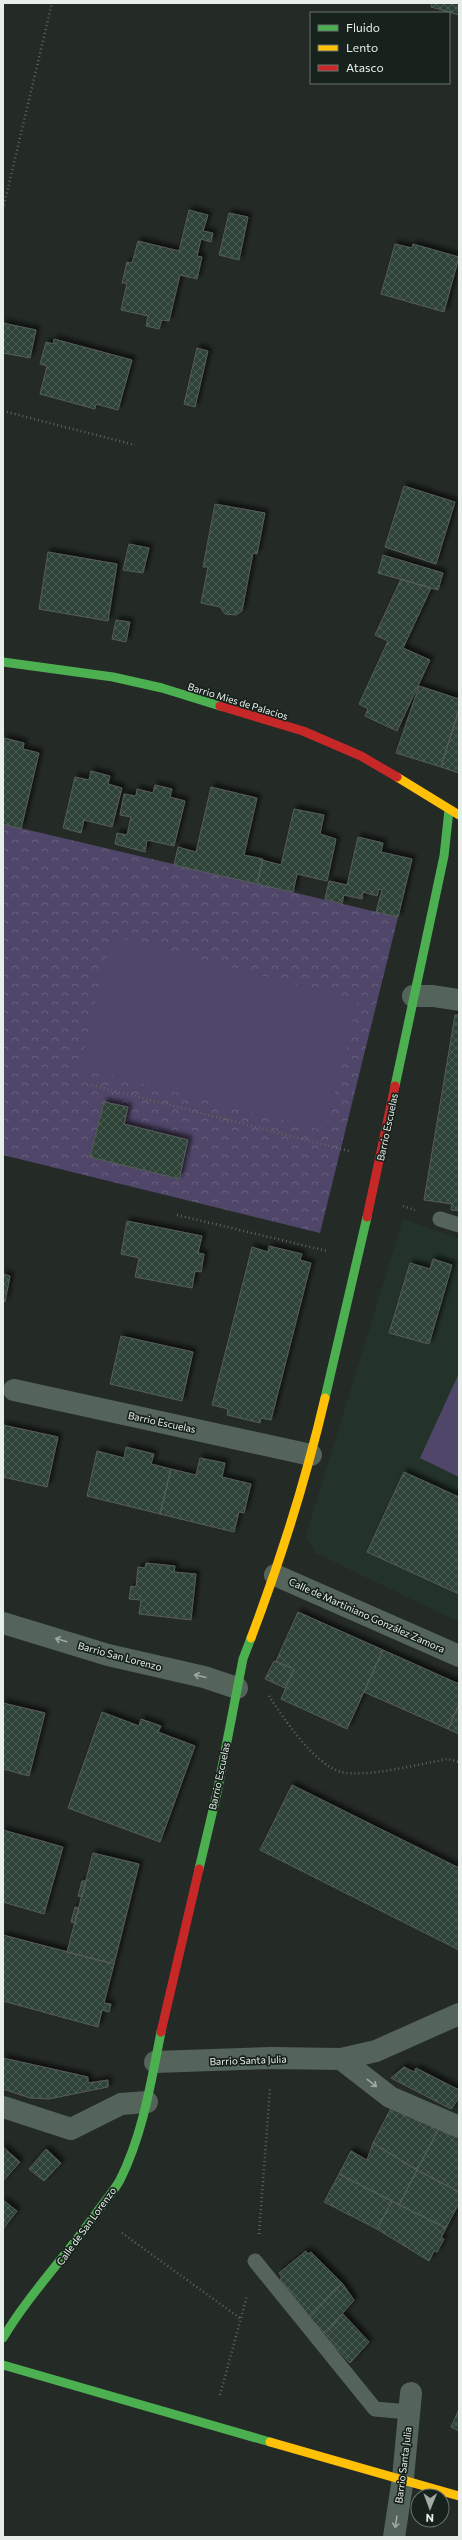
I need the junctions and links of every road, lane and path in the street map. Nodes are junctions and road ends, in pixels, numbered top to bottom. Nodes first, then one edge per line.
1 (52, 3) edge
2 (3, 209) edge
3 (3, 411) edge
4 (135, 445) dead end
5 (3, 662) edge
6 (449, 810) junction
7 (459, 815) edge
8 (413, 996) junction
9 (459, 1000) edge
10 (92, 1085) dead end
11 (380, 1159) junction
12 (177, 1215) dead end
13 (440, 1219) dead end
14 (459, 1225) edge
15 (358, 1258) junction
16 (14, 1390) dead end
17 (310, 1455) junction
18 (275, 1575) junction
19 (3, 1623) edge
20 (459, 1656) edge
21 (243, 1659) junction
22 (237, 1688) junction
23 (459, 1762) edge
24 (459, 2014) edge
25 (341, 2059) junction
26 (155, 2062) junction
27 (147, 2102) junction
28 (3, 2107) edge
29 (459, 2127) edge
30 (95, 2214) junction
31 (255, 2261) dead end
32 (241, 2319) dead end
33 (3, 2338) edge
34 (3, 2365) edge
35 (410, 2403) joint
36 (403, 2478) junction
37 (459, 2496) edge
38 (394, 2537) edge

1 - 2 path
3 - 4 path
5 - 6 street, Barrio Mies de Palacios
6 - 7 street, Barrio Mies de Palacios
6 - 8 street, Barrio Escuelas
8 - 9 street
8 - 11 street, Barrio Escuelas
10 - 11 path
11 - 15 street, Barrio Escuelas
12 - 15 path
13 - 14 lane
15 - 17 street, Barrio Escuelas
16 - 17 street, Barrio Escuelas
17 - 18 street, Barrio Escuelas
18 - 20 street, Calle de Martiniano González Zamora
18 - 21 street, Barrio Escuelas
22 -> 19 street, Barrio San Lorenzo
21 - 22 street, Barrio Escuelas
21 - 23 path
22 - 26 street, Barrio Escuelas
24 - 25 street, Barrio Santa Julia
25 - 26 street, Barrio Santa Julia
25 -> 29 street
26 - 27 street, Barrio Escuelas
27 - 28 street
27 - 30 street, Calle de San Lorenzo
30 - 32 path
30 - 33 street, Calle de San Lorenzo
31 - 35 lane
34 - 36 street
35 - 36 street, Barrio Santa Julia
36 - 37 street
36 -> 38 street, Barrio Santa Julia

